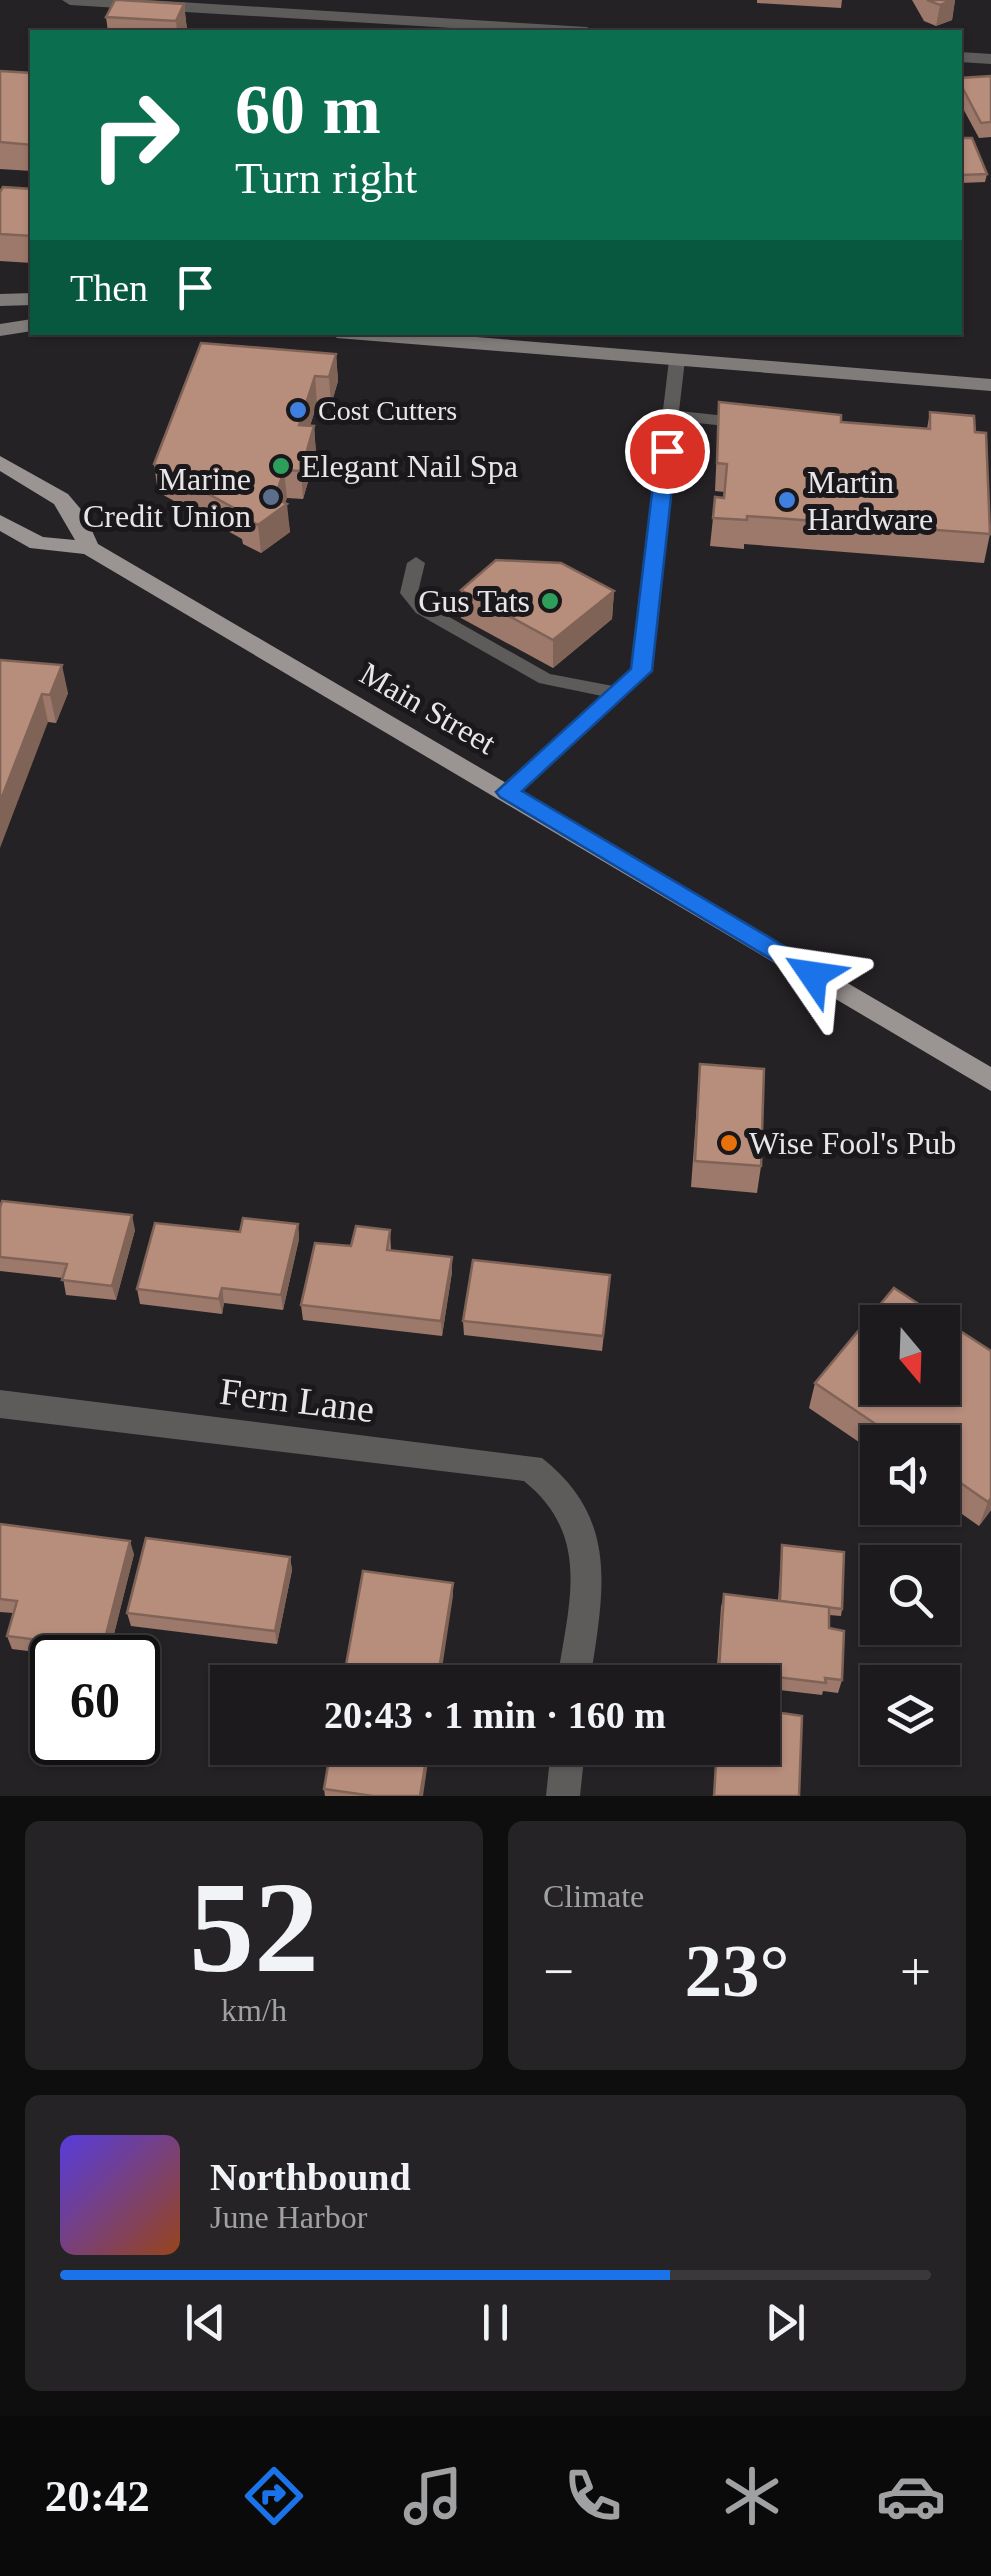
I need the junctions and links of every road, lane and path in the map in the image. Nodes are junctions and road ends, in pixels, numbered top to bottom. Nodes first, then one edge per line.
1 (70, 0) edge
2 (246, 7) edge
3 (229, 30) edge
4 (560, 30) edge
5 (962, 57) edge
6 (991, 59) edge
7 (30, 299) edge
8 (0, 300) edge
9 (30, 326) edge
10 (0, 330) edge
11 (373, 335) edge
12 (677, 360) junction
13 (991, 385) edge
14 (671, 415) junction
15 (763, 425) edge
16 (0, 462) edge
17 (0, 522) edge
18 (89, 548) junction
19 (416, 562) dead end
20 (617, 693) junction
21 (507, 792) junction
22 (991, 1080) edge
23 (0, 1404) edge
24 (576, 1665) edge
25 (566, 1765) edge
26 (563, 1796) edge

1 - 2 street
2 - 3 street
2 - 4 street
5 - 6 street
7 - 8 main road
9 - 10 main road
11 - 12 main road
12 - 13 main road
12 - 14 lane
14 - 15 lane
14 - 20 lane
16 - 18 main road
17 - 18 main road, Main Street
18 - 21 main road, Main Street
19 - 20 lane
20 - 21 lane
21 - 22 main road, Main Street
23 - 24 street, Fern Lane
25 - 26 street

